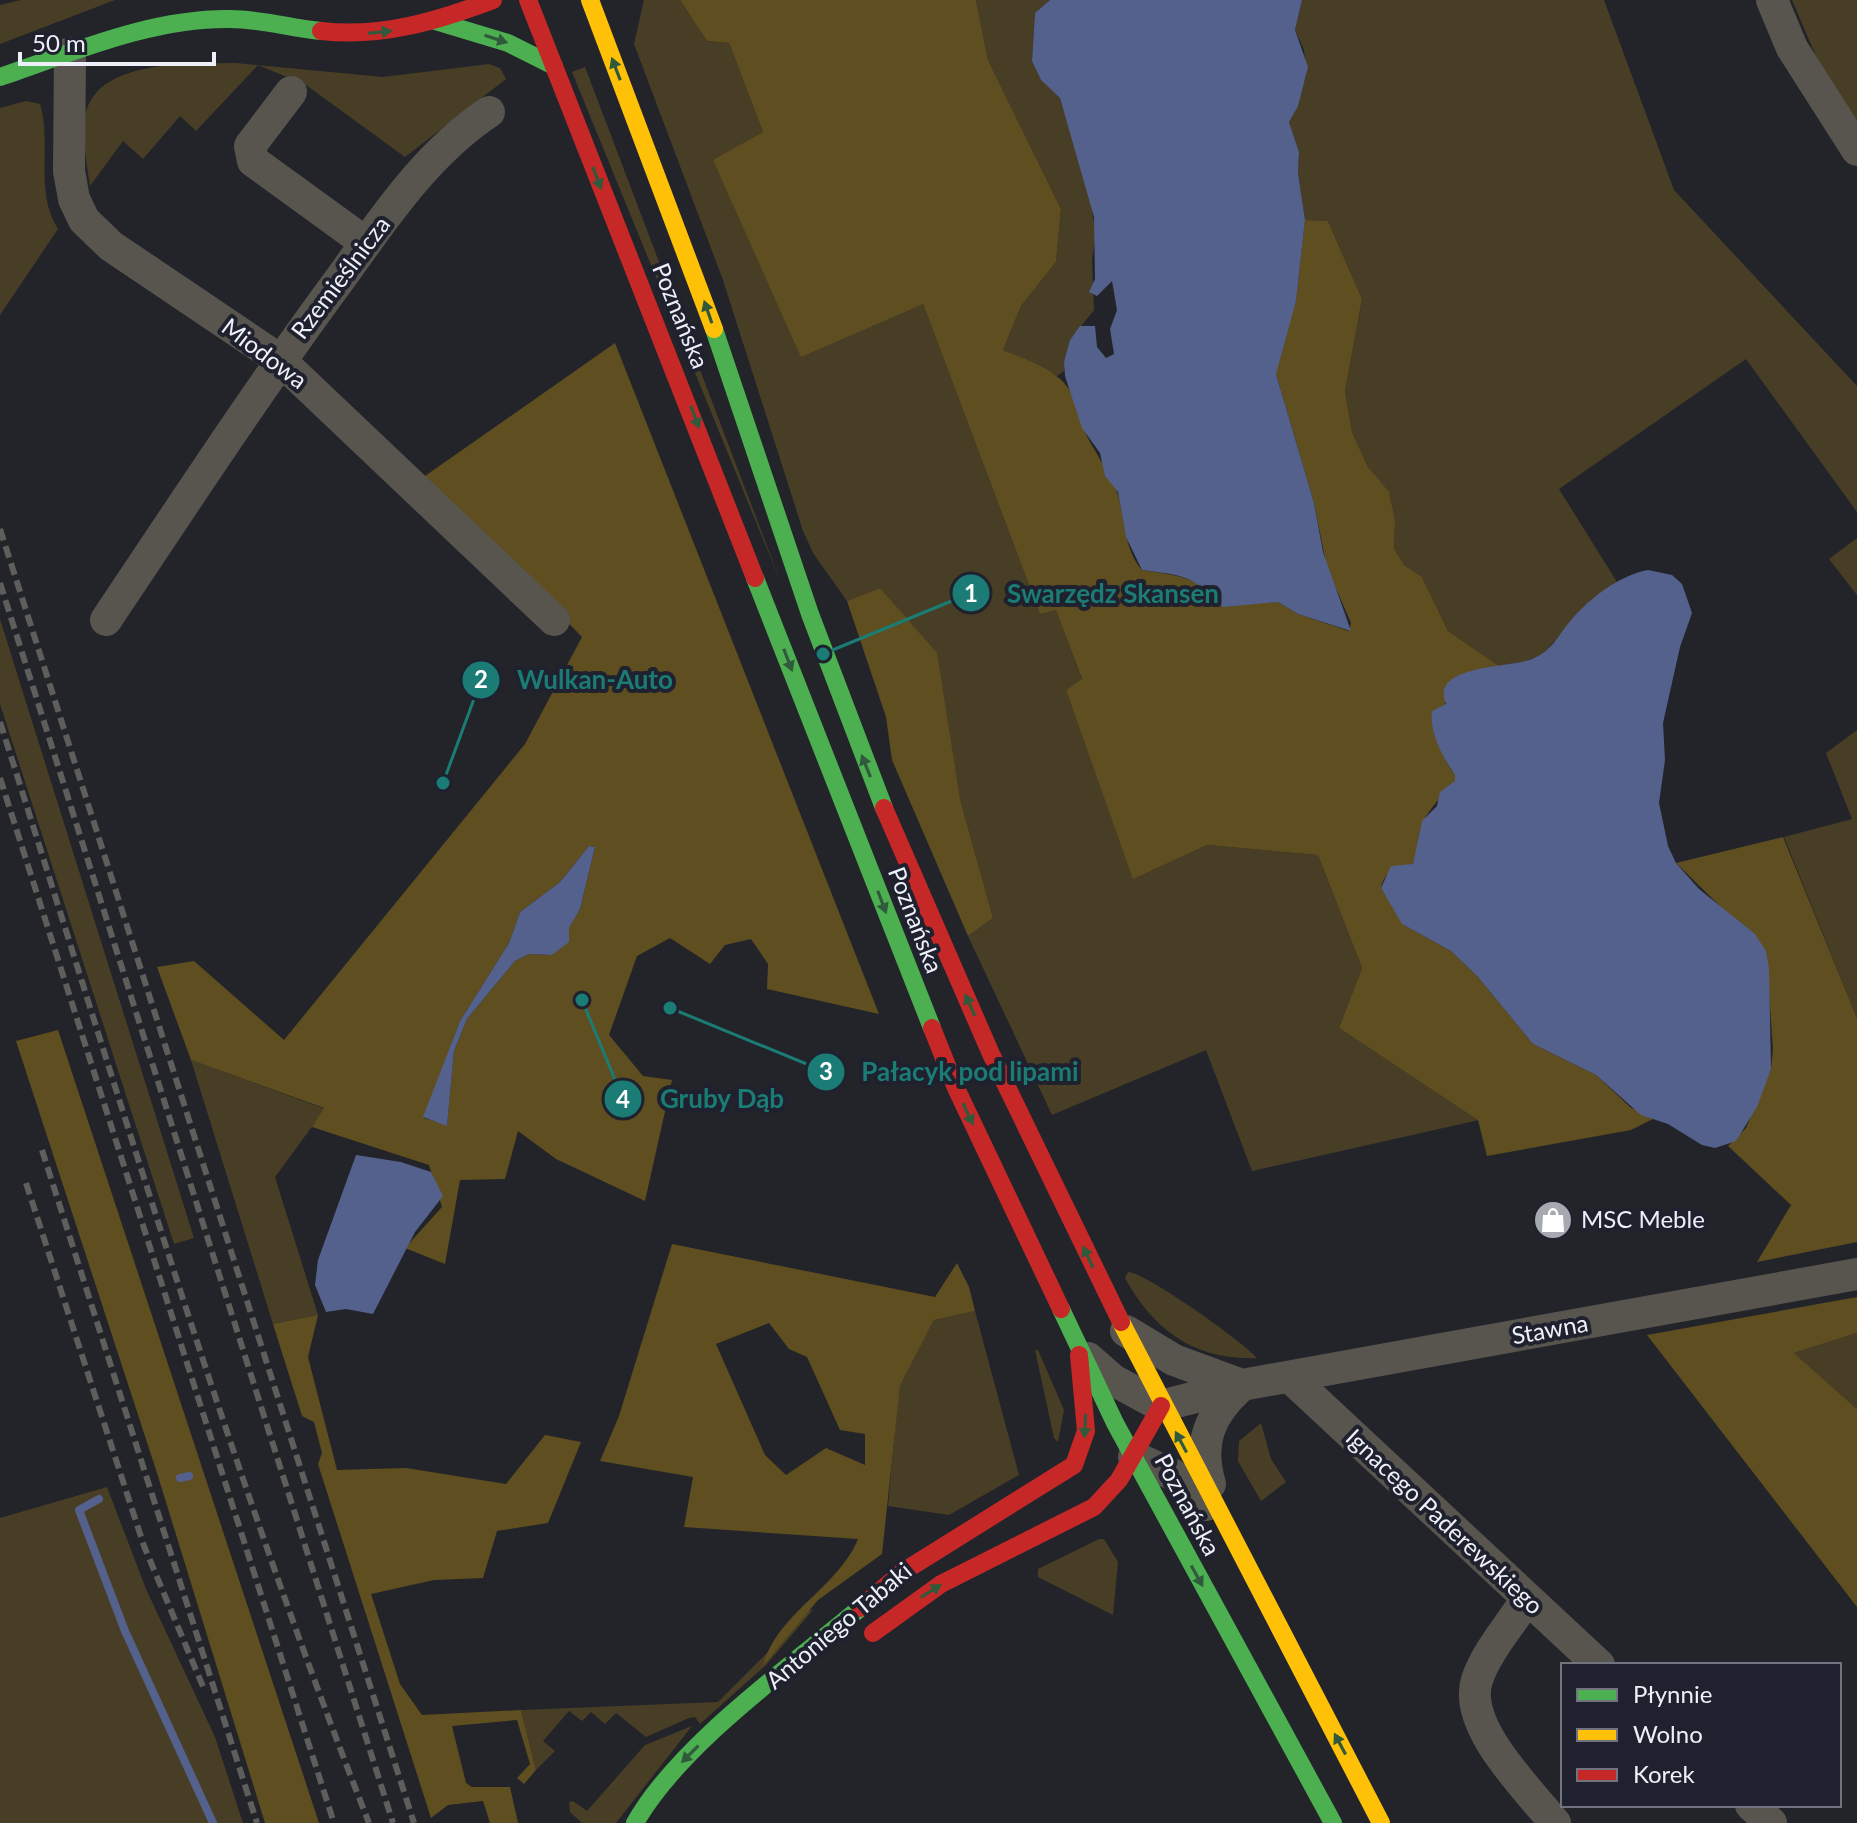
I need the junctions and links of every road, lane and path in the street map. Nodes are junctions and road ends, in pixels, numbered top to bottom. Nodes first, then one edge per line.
1 (493, 0) edge
2 (528, 0) edge
3 (590, 0) edge
4 (1772, 0) edge
5 (364, 14) dead end
6 (435, 21) junction
7 (325, 32) junction
8 (70, 53) junction
9 (554, 66) junction
10 (0, 77) edge
11 (291, 92) dead end
12 (489, 112) dead end
13 (1857, 150) edge
14 (366, 243) junction
15 (280, 360) junction
16 (106, 620) dead end
17 (554, 620) dead end
18 (1857, 1274) edge
19 (1121, 1327) junction
20 (1078, 1349) junction
21 (1291, 1378) junction
22 (1242, 1385) junction
23 (1161, 1406) junction
24 (1113, 1457) junction
25 (1074, 1465) junction
26 (1094, 1507) junction
27 (1115, 1508) dead end
28 (1150, 1519) dead end
29 (1172, 1528) junction
30 (1227, 1528) junction
31 (1526, 1600) junction
32 (858, 1645) dead end
33 (1597, 1663) edge
34 (680, 1795) dead end
35 (1753, 1807) edge
36 (636, 1823) edge
37 (1333, 1823) edge
38 (1381, 1823) edge
39 (1555, 1823) edge
40 (1771, 1823) edge

1 - 6 main road
2 - 9 main road, Poznańska
19 -> 3 main road, Poznańska
4 - 13 street
5 - 7 main road
7 -> 6 main road
6 -> 9 main road
7 - 8 main road
8 - 10 main road
8 - 15 street, Miodowa
9 -> 20 main road, Poznańska
11 - 14 street
12 - 14 street, Rzemieślnicza
14 - 15 street, Rzemieślnicza
15 - 16 street, Rzemieślnicza
15 - 17 street, Miodowa
18 - 21 street, Stawna
19 - 22 street, Stawna
19 - 23 main road, Poznańska
20 - 23 street
20 - 24 main road, Poznańska
20 -> 25 main road
21 - 22 street, Stawna
21 - 31 street, Ignacego Paderewskiego
22 - 23 street, Stawna
22 - 30 street
23 - 24 main road, Antoniego Tabaki
30 -> 23 main road, Poznańska
24 - 25 main road, Antoniego Tabaki
24 - 26 main road, Antoniego Tabaki
24 - 29 main road, Poznańska
24 - 30 street
25 -> 36 main road, Antoniego Tabaki
26 - 27 main road, Antoniego Tabaki
32 -> 26 main road, Antoniego Tabaki
28 - 29 main road
29 -> 37 main road, Poznańska
38 -> 30 main road, Poznańska
31 - 33 street, Ignacego Paderewskiego
31 - 39 street
34 - 36 main road, Antoniego Tabaki
35 - 40 street

